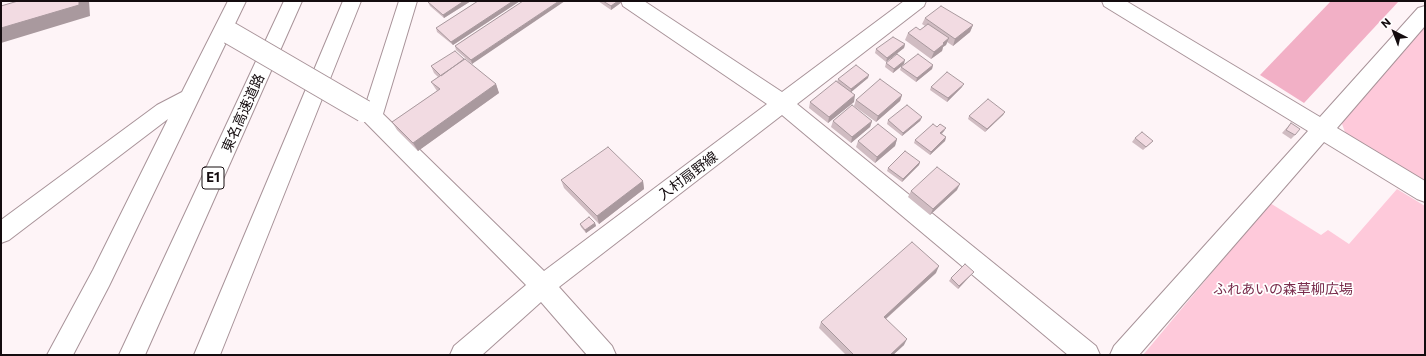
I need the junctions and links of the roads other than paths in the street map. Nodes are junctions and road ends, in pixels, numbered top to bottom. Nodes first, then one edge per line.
1 (237, 1) edge
2 (293, 1) edge
3 (352, 1) edge
4 (408, 1) edge
5 (630, 1) edge
6 (917, 1) edge
7 (1111, 1) edge
8 (1425, 13) edge
9 (226, 30) junction
10 (191, 97) junction
11 (783, 104) junction
12 (368, 113) junction
13 (1323, 130) junction
14 (1425, 192) edge
15 (1, 233) edge
16 (542, 286) junction
17 (60, 355) edge
18 (132, 355) edge
19 (207, 355) edge
20 (463, 355) edge
21 (604, 355) edge
22 (1087, 355) edge
23 (1123, 355) edge

1 - 9 main road
2 - 18 main road, 東名高速道路 / E1
3 - 19 main road
4 - 12 main road
5 - 11 main road
6 - 11 main road, 入村扇野線
7 - 13 main road
8 - 13 main road
9 - 10 main road
9 - 12 main road, bridge
10 - 15 main road
10 - 17 main road
11 - 16 main road, 入村扇野線
11 - 22 main road
12 - 16 main road
13 - 14 main road
13 - 23 main road
16 - 20 main road, 入村扇野線
16 - 21 main road

